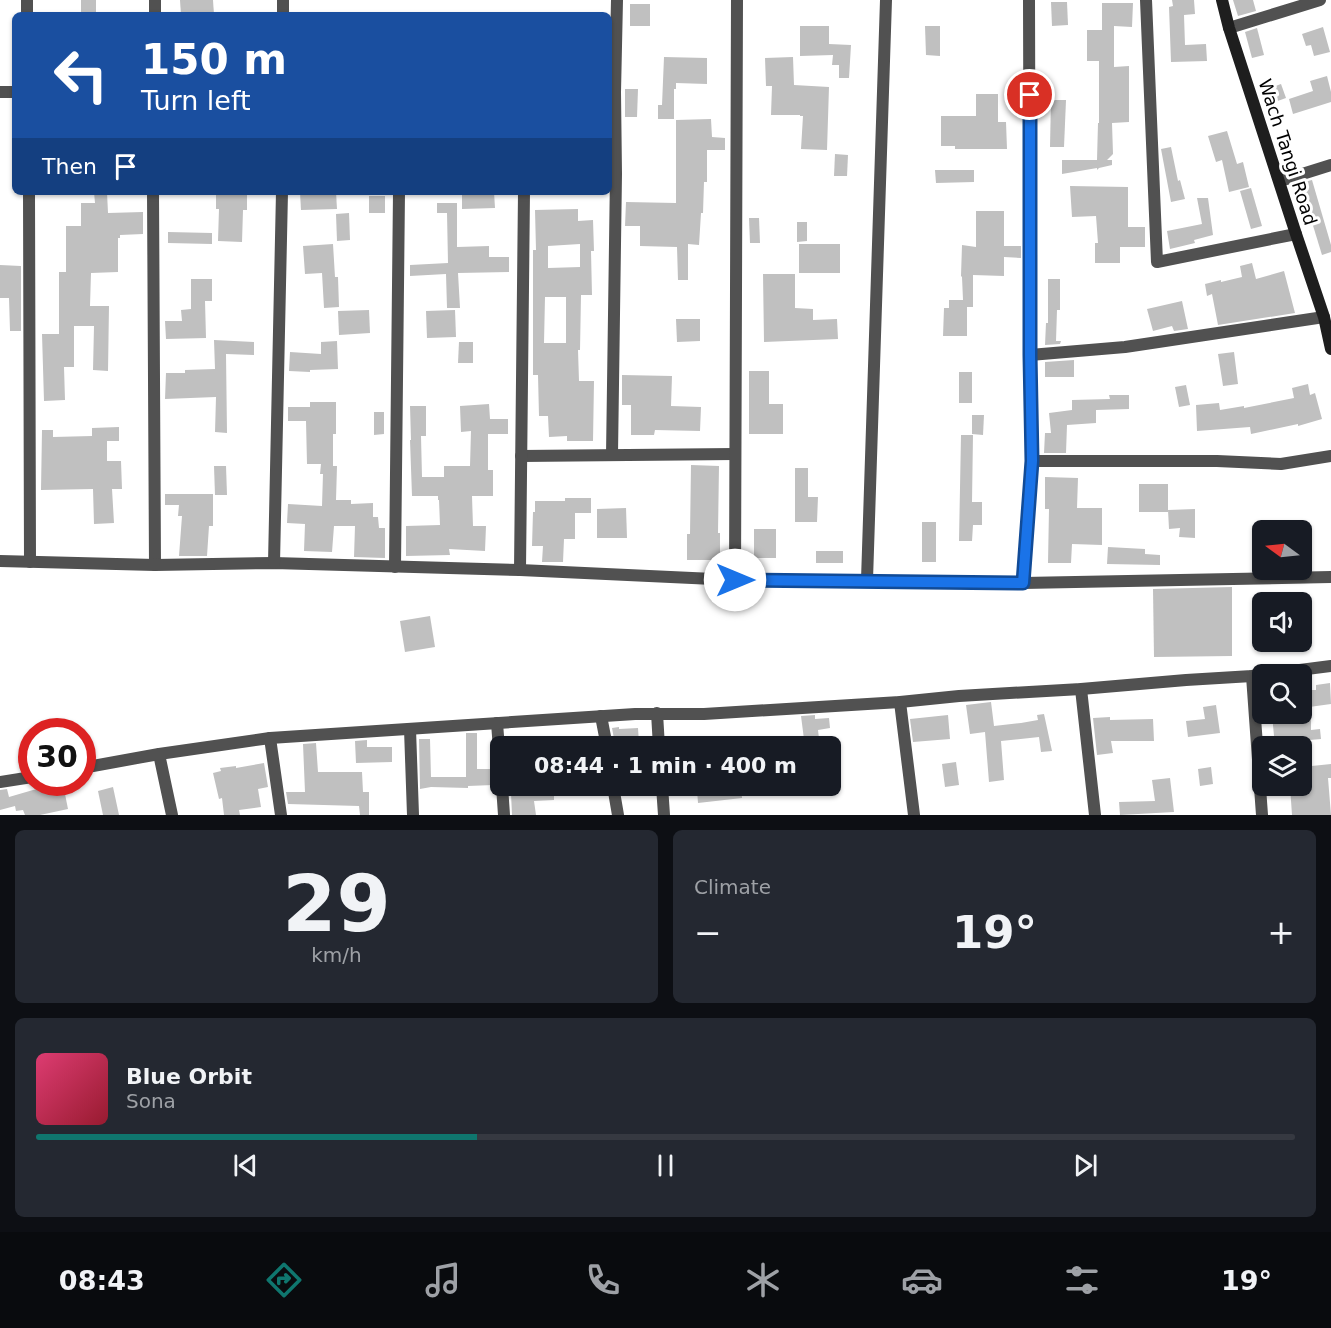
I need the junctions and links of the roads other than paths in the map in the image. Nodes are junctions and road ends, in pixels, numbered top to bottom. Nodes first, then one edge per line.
1 (618, 0) edge
2 (737, 0) edge
3 (886, 0) edge
4 (1029, 0) edge
5 (1146, 0) edge
6 (1222, 0) edge
7 (1320, 0) edge
8 (1229, 28) junction
9 (1331, 165) edge
10 (612, 174) edge
11 (1280, 181) junction
12 (29, 195) edge
13 (153, 195) edge
14 (282, 195) edge
15 (399, 195) edge
16 (524, 195) edge
17 (1296, 234) junction
18 (1324, 317) junction
19 (1331, 349) edge
20 (1030, 355) junction
21 (735, 454) junction
22 (612, 455) junction
23 (521, 456) junction
24 (1331, 456) edge
25 (1032, 461) junction
26 (0, 561) edge
27 (30, 562) junction
28 (274, 563) junction
29 (155, 565) junction
30 (395, 567) junction
31 (519, 570) junction
32 (1331, 577) edge
33 (735, 580) junction
34 (867, 580) junction
35 (1023, 583) junction
36 (1331, 666) edge
37 (1312, 668) edge
38 (1252, 676) edge
39 (1081, 689) junction
40 (900, 702) junction
41 (657, 714) junction
42 (602, 716) junction
43 (497, 723) junction
44 (1255, 724) edge
45 (410, 729) junction
46 (498, 736) edge
47 (605, 736) edge
48 (658, 736) edge
49 (270, 738) junction
50 (159, 754) junction
51 (96, 765) edge
52 (18, 779) edge
53 (0, 782) edge
54 (503, 796) edge
55 (615, 796) edge
56 (663, 796) edge
57 (172, 815) edge
58 (281, 815) edge
59 (413, 815) edge
60 (504, 815) edge
61 (618, 815) edge
62 (664, 815) edge
63 (914, 815) edge
64 (1095, 815) edge
65 (1262, 815) edge

1 - 10 street
2 - 21 street
3 - 34 street
4 - 20 street
5 - 17 street
6 - 8 main road, Wach Tangi Road
7 - 8 street
8 - 11 main road, Wach Tangi Road
9 - 11 street
10 - 22 street
11 - 17 main road, Wach Tangi Road
12 - 27 street
13 - 29 street
14 - 28 street
15 - 30 street
16 - 23 street
17 - 18 main road, Wach Tangi Road
18 - 19 main road, Wach Tangi Road
18 - 20 street
20 - 25 street
21 - 22 street
21 - 33 street
22 - 23 street
23 - 31 street
24 - 25 street
25 - 35 street
26 - 27 street
27 - 29 street
28 - 29 street
28 - 30 street
30 - 31 street
31 - 33 street
32 - 35 street
33 - 34 street
34 - 35 street
36 - 37 street
38 - 39 street
39 - 40 street
39 - 64 street
40 - 41 street
40 - 63 street
41 - 42 street
41 - 48 street
42 - 43 street
42 - 47 street
43 - 45 street
43 - 46 street
44 - 65 street
45 - 49 street
45 - 59 street
49 - 50 street
49 - 58 street
50 - 51 street
50 - 57 street
52 - 53 street
54 - 60 street
55 - 61 street
56 - 62 street

